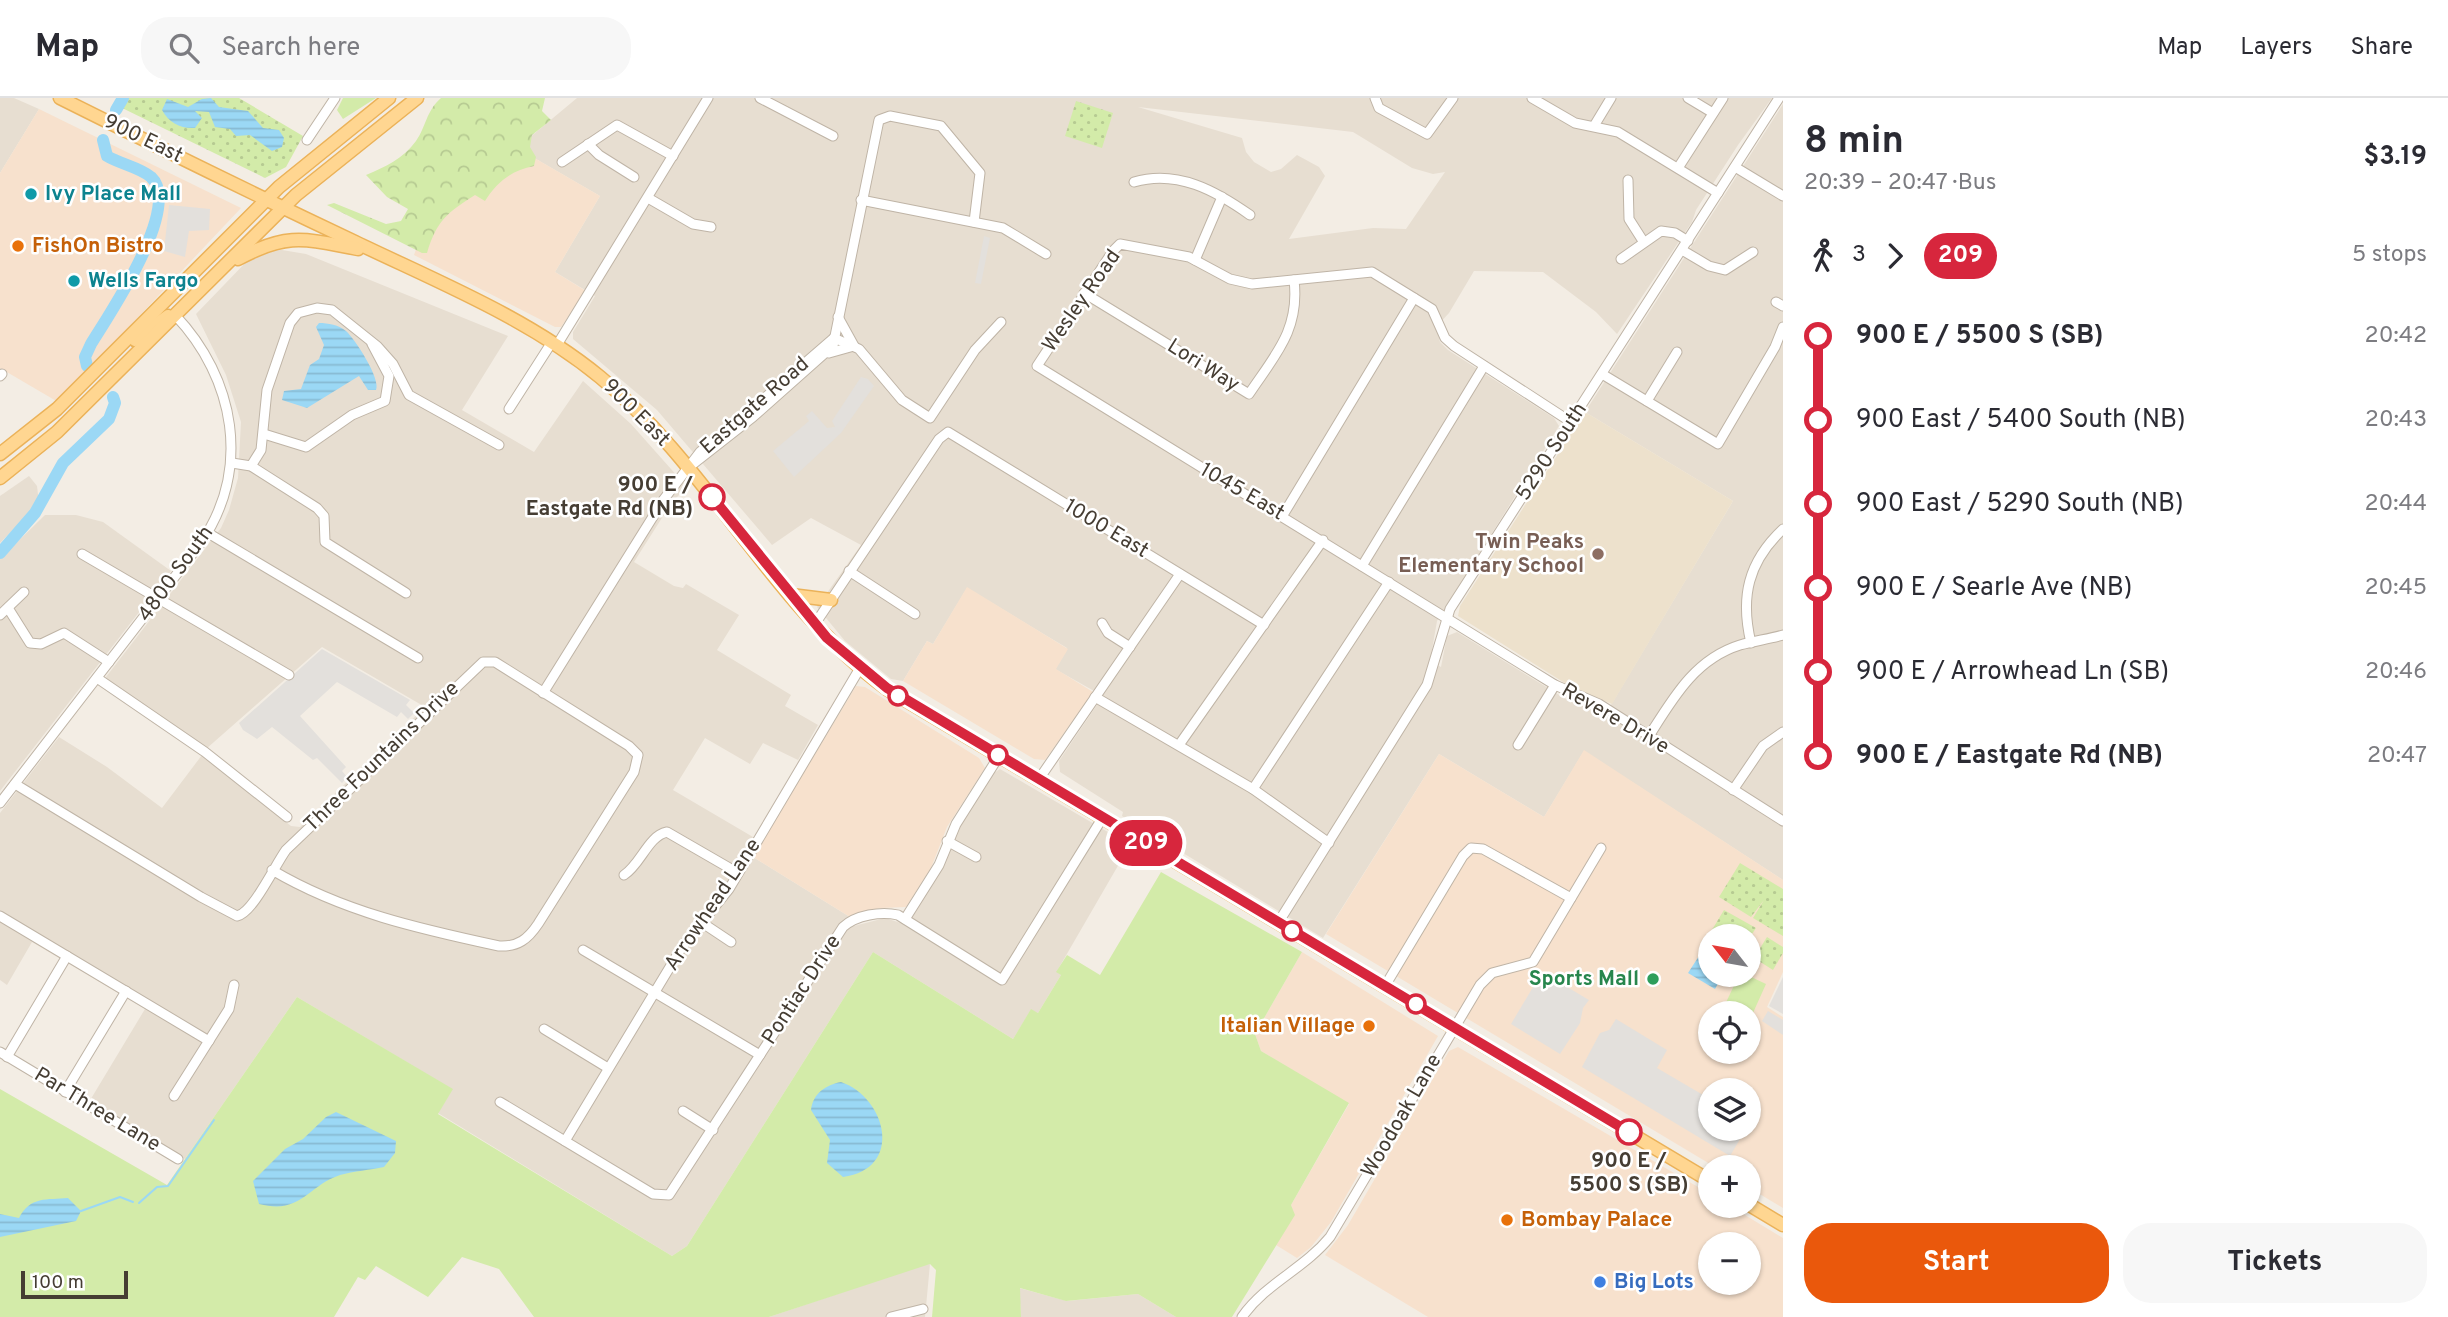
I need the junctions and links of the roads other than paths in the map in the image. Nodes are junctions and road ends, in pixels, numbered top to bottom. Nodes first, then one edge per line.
1 (60, 98) edge
2 (335, 98) edge
3 (389, 98) edge
4 (417, 98) edge
5 (708, 98) edge
6 (760, 98) edge
7 (1375, 98) edge
8 (1452, 98) edge
9 (1532, 98) edge
10 (1611, 98) edge
11 (1688, 98) edge
12 (1723, 98) edge
13 (1781, 98) edge
14 (1713, 113) junction
15 (1594, 126) junction
16 (833, 136) dead end
17 (307, 140) dead end
18 (588, 144) junction
19 (673, 156) junction
20 (562, 162) dead end
21 (1735, 167) junction
22 (1678, 168) junction
23 (634, 177) dead end
24 (1629, 180) dead end
25 (1134, 182) dead end
26 (1718, 193) junction
27 (1783, 195) edge
28 (1222, 197) junction
29 (648, 198) junction
30 (266, 199) junction
31 (861, 200) junction
32 (283, 207) junction
33 (1250, 215) dead end
34 (974, 222) junction
35 (711, 227) dead end
36 (1643, 241) junction
37 (1688, 241) junction
38 (214, 250) junction
39 (1682, 250) junction
40 (376, 252) junction
41 (1753, 252) dead end
42 (1046, 254) dead end
43 (1620, 259) dead end
44 (1195, 260) junction
45 (225, 265) junction
46 (1294, 280) junction
47 (1084, 293) junction
48 (1414, 298) junction
49 (175, 315) junction
50 (838, 317) junction
51 (1001, 322) dead end
52 (1783, 327) edge
53 (834, 338) junction
54 (372, 343) junction
55 (554, 344) junction
56 (854, 346) junction
57 (117, 349) junction
58 (829, 352) junction
59 (1677, 352) dead end
60 (1037, 366) joint
61 (1485, 366) junction
62 (1602, 374) junction
63 (1647, 401) junction
64 (509, 409) dead end
65 (1572, 422) junction
66 (264, 434) junction
67 (499, 445) dead end
68 (0, 454) edge
69 (232, 463) junction
70 (251, 466) junction
71 (688, 468) junction
72 (0, 478) edge
73 (1283, 515) junction
74 (1783, 529) edge
75 (208, 533) junction
76 (1323, 540) junction
77 (82, 554) dead end
78 (1362, 566) junction
79 (849, 571) junction
80 (1180, 574) junction
81 (1389, 582) junction
82 (24, 592) dead end
83 (406, 593) dead end
84 (791, 595) junction
85 (159, 597) junction
86 (831, 600) junction
87 (4, 611) edge
88 (915, 614) dead end
89 (1446, 618) junction
90 (1102, 623) dead end
91 (815, 624) junction
92 (1264, 625) junction
93 (1783, 635) edge
94 (1751, 643) junction
95 (1130, 647) junction
96 (418, 658) dead end
97 (110, 663) junction
98 (860, 668) junction
99 (289, 675) dead end
100 (97, 678) junction
101 (1555, 685) junction
102 (543, 692) junction
103 (1095, 697) junction
104 (1783, 732) edge
105 (1649, 736) junction
106 (1178, 745) junction
107 (1518, 745) dead end
108 (999, 756) junction
109 (1039, 779) junction
110 (15, 784) junction
111 (1253, 789) junction
112 (1733, 790) junction
113 (0, 803) edge
114 (287, 817) dead end
115 (1103, 817) junction
116 (1783, 821) edge
117 (947, 841) junction
118 (1329, 843) junction
119 (1601, 848) dead end
120 (975, 858) dead end
121 (272, 870) junction
122 (738, 873) junction
123 (624, 875) dead end
124 (1571, 898) junction
125 (0, 916) edge
126 (905, 919) junction
127 (701, 922) junction
128 (1278, 923) junction
129 (731, 942) dead end
130 (583, 950) dead end
131 (67, 956) junction
132 (234, 985) dead end
133 (1385, 986) junction
134 (126, 991) junction
135 (654, 992) junction
136 (1454, 1027) junction
137 (544, 1029) dead end
138 (209, 1041) junction
139 (4, 1054) edge
140 (760, 1055) junction
141 (608, 1068) junction
142 (65, 1092) junction
143 (174, 1096) dead end
144 (500, 1102) dead end
145 (683, 1111) dead end
146 (713, 1129) junction
147 (565, 1141) junction
148 (178, 1159) dead end
149 (1698, 1174) edge
150 (1761, 1212) edge
151 (1783, 1225) edge
152 (923, 1308) dead end
153 (891, 1317) edge
154 (1242, 1317) edge

1 - 30 main road, 900 East
2 - 17 street
3 - 30 main road
4 - 32 main road
5 - 19 street
6 - 16 street
7 - 8 street
9 - 15 street
10 - 15 street
11 - 14 street
12 - 14 street
13 - 21 street, 5290 South
14 - 22 street
15 - 22 street
18 - 19 street
18 - 20 street
18 - 23 street
19 - 29 street
21 - 26 street, 5290 South
21 - 27 street
22 - 26 street
24 - 36 street
25 - 28 street
26 - 37 street, 5290 South
28 - 33 street
28 - 44 street
29 - 35 street
29 - 55 street
30 - 32 main road, 900 East
30 - 38 main road
31 - 34 street
31 - 34 street, Eastgate Road
31 - 50 street, Eastgate Road
32 - 40 main road, 900 East
32 - 45 main road
34 - 42 street
36 - 37 street
36 - 43 street
37 - 39 street, 5290 South
38 - 49 main road
38 - 57 main road
39 - 41 street
39 - 62 street, 5290 South
40 - 45 main road
40 - 55 main road, 900 East
44 - 46 street, Wesley Road
44 - 47 street, Wesley Road
45 - 49 main road
46 - 47 street, Lori Way
46 - 48 street, Wesley Road
47 - 60 street, Wesley Road
48 - 61 street, Wesley Road
48 - 73 street
49 - 57 main road
49 - 69 street, 4800 South
49 - 72 main road
50 - 53 street, Eastgate Road
50 - 56 street
51 - 56 street
52 - 63 street
53 - 56 street
53 - 58 street, Eastgate Road
53 - 71 street, Eastgate Road
54 - 66 street
54 - 66 street
54 - 67 street
55 - 64 street
55 - 71 main road, 900 East
56 - 58 street, Eastgate Road
57 - 68 main road
58 - 71 street, Eastgate Road
59 - 63 street
60 - 73 street, 1045 East
61 - 65 street, Wesley Road
61 - 78 street
62 - 63 street
62 - 65 street, 5290 South
65 - 89 street, 5290 South
66 - 70 street
69 - 70 street
69 - 75 street, 4800 South
70 - 83 street
71 - 84 main road, 900 East
71 - 102 street
73 - 76 street, 1045 East
74 - 94 street
75 - 85 street, 4800 South
75 - 96 street
76 - 78 street, 1045 East
76 - 92 street
77 - 85 street
78 - 81 street, 1045 East
79 - 80 street, 1000 East
79 - 86 street
79 - 88 street
80 - 92 street, 1000 East
80 - 95 street
81 - 89 street, 1045 East
81 - 111 street
82 - 87 street
84 - 86 main road
84 - 91 main road, 900 East
85 - 97 street, 4800 South
85 - 99 street
86 - 91 street
87 - 97 street
89 - 101 street, Revere Drive
89 - 118 street, 5290 South
90 - 95 street
91 - 98 main road, 900 East
92 - 106 street
93 - 94 street
94 - 105 street
95 - 103 street
97 - 100 street, 4800 South
98 - 108 main road, 900 East
98 - 122 street, Arrowhead Lane
100 - 110 street, 4800 South
100 - 114 street
101 - 105 street, Revere Drive
101 - 107 street
102 - 121 street, Three Fountains Drive
102 - 121 street, Three Fountains Drive
103 - 106 street
103 - 109 street
104 - 112 street
105 - 112 street, Revere Drive
106 - 111 street
108 - 109 main road, 900 East
108 - 117 street
109 - 115 main road, 900 East
110 - 113 street, 4800 South
110 - 121 street, Three Fountains Drive
111 - 118 street
112 - 116 street, Revere Drive
115 - 126 street
115 - 128 main road, 900 East
117 - 120 street
117 - 126 street
118 - 128 street, 5290 South
119 - 124 street, Woodoak Lane
122 - 123 street
122 - 127 street, Arrowhead Lane
124 - 133 street
124 - 136 street, Woodoak Lane
125 - 131 street
126 - 140 street, Pontiac Drive
127 - 129 street
127 - 135 street, Arrowhead Lane
128 - 133 main road, 900 East
130 - 135 street
131 - 134 street
131 - 139 street, Par Three Lane
132 - 138 street
133 - 136 main road, 900 East
134 - 138 street
134 - 142 street
135 - 140 street
135 - 141 street, Arrowhead Lane
136 - 149 main road, 900 East
136 - 154 street, Woodoak Lane
137 - 141 street
138 - 143 street
139 - 142 street, Par Three Lane
140 - 146 street, Pontiac Drive
141 - 147 street, Arrowhead Lane
142 - 148 street, Par Three Lane
144 - 147 street
145 - 146 street
146 - 147 street, Pontiac Drive
150 - 151 main road
152 - 153 street

